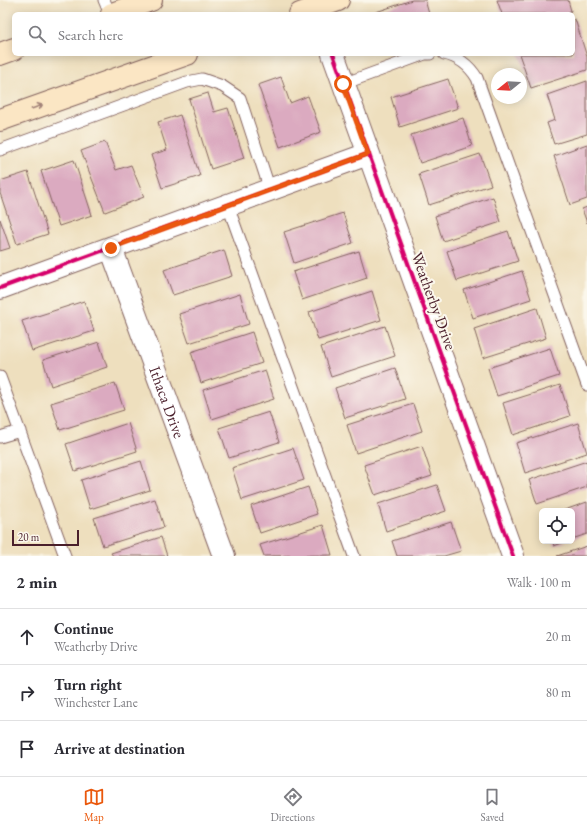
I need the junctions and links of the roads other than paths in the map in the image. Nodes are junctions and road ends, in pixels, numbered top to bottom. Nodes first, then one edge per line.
1 (104, 0) edge
2 (152, 0) edge
3 (338, 0) edge
4 (312, 9) edge
5 (110, 12) edge
6 (117, 12) edge
7 (12, 50) edge
8 (0, 54) edge
9 (181, 56) edge
10 (334, 56) edge
11 (420, 56) edge
12 (452, 56) edge
13 (343, 84) junction
14 (0, 120) edge
15 (0, 150) edge
16 (368, 154) junction
17 (270, 190) junction
18 (228, 206) junction
19 (111, 248) junction
20 (0, 288) edge
21 (0, 377) edge
22 (587, 384) edge
23 (20, 431) junction
24 (0, 437) edge
25 (65, 556) edge
26 (224, 556) edge
27 (354, 556) edge
28 (513, 556) edge

1 - 5 lane
2 - 6 main road
3 - 4 main road
7 - 8 main road
14 -> 9 main road
10 - 13 street, Weatherby Drive
11 - 13 lane
12 - 22 lane
13 - 16 street, Weatherby Drive
15 - 17 lane
16 - 17 street
16 - 28 street, Weatherby Drive
17 - 18 street
18 - 19 street
18 - 27 lane
19 - 20 street
19 - 26 street, Ithaca Drive
21 - 23 lane
23 - 24 lane
23 - 25 lane

